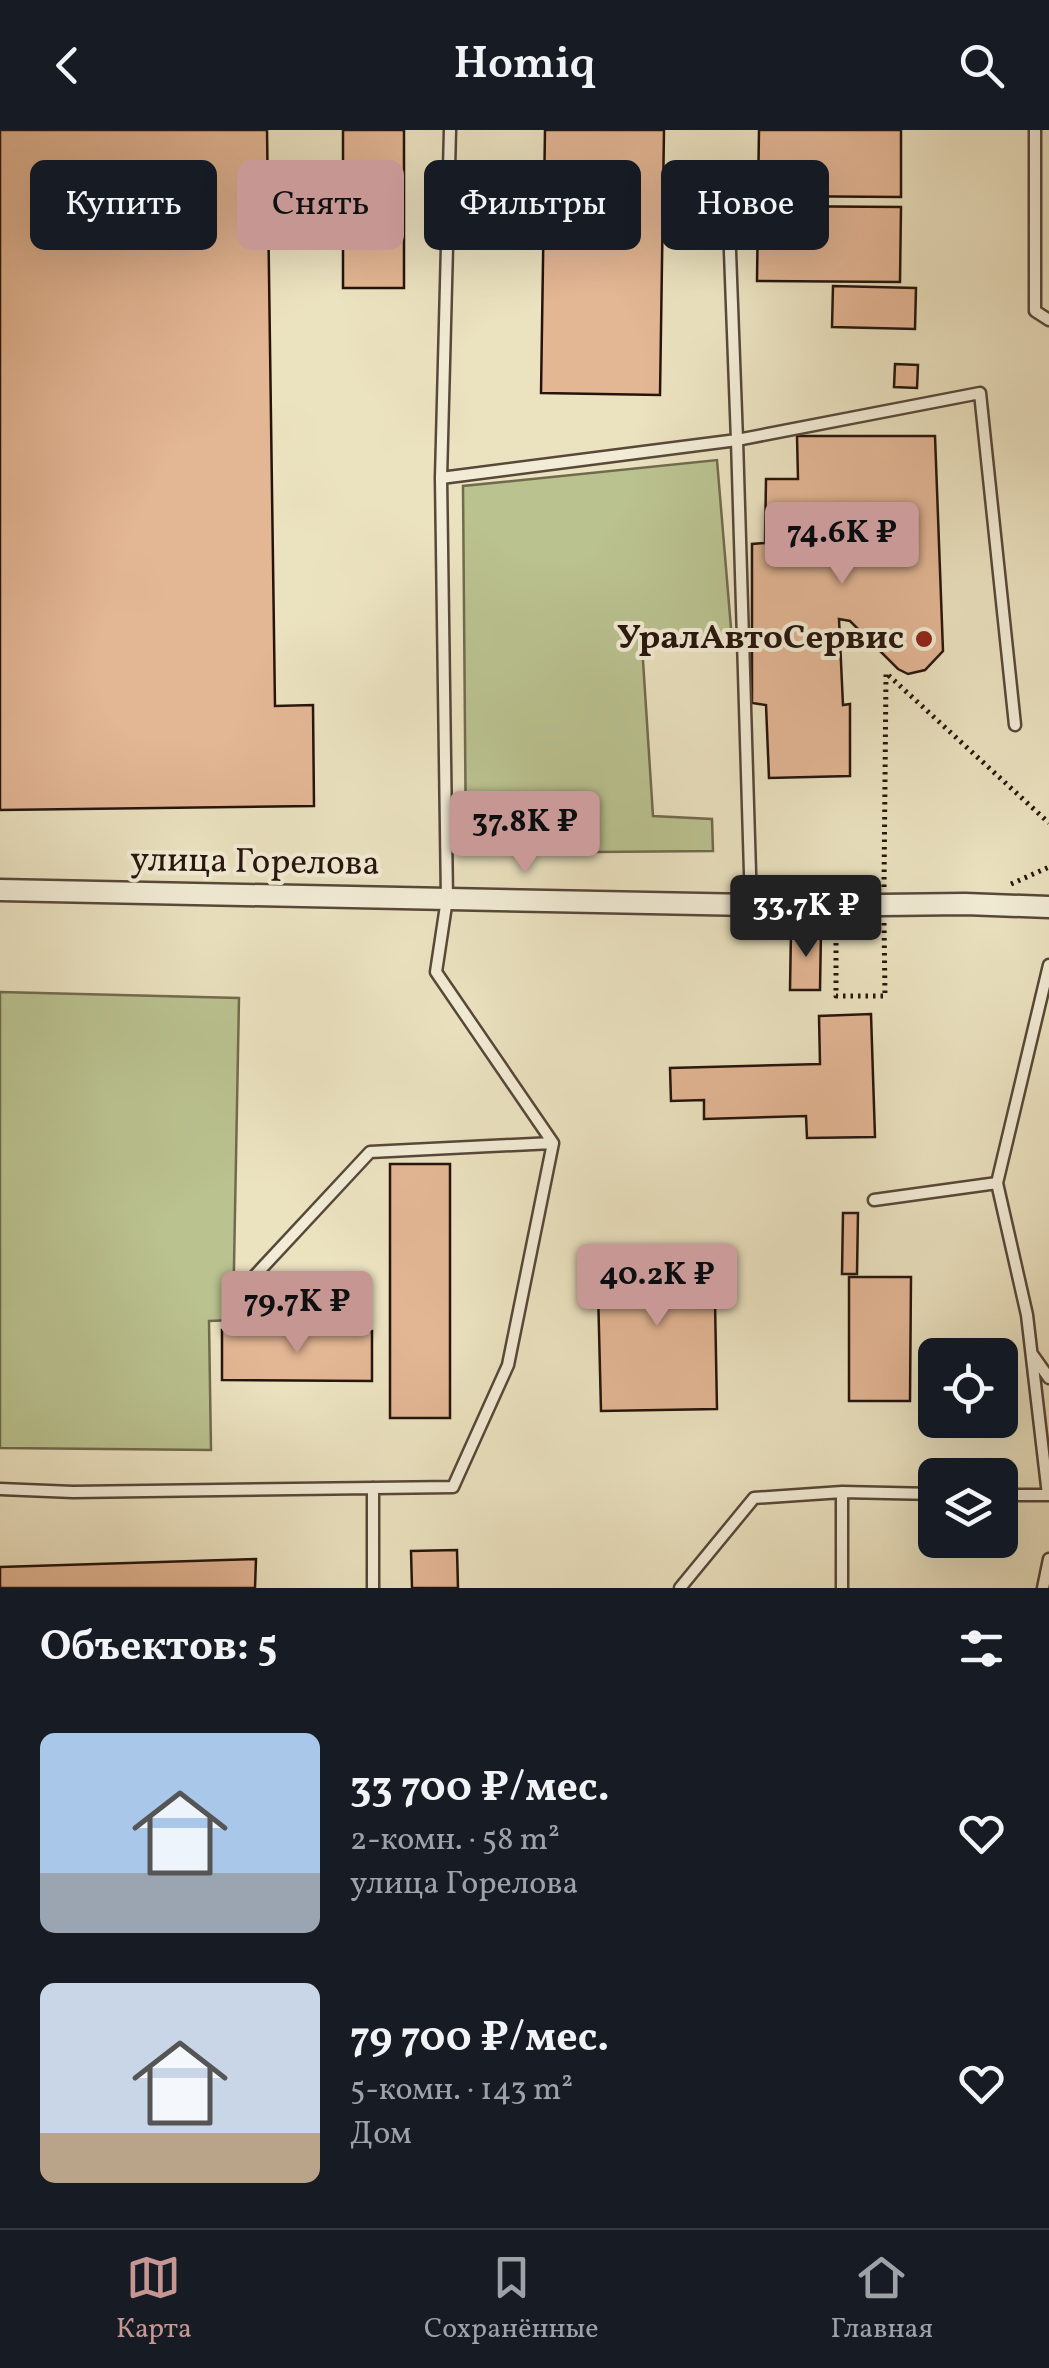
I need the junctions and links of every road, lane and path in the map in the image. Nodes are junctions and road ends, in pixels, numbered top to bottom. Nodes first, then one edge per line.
1 (450, 130) edge
2 (1035, 130) edge
3 (729, 250) edge
4 (1049, 320) edge
5 (737, 440) junction
6 (441, 478) junction
7 (1015, 725) dead end
8 (1049, 823) edge
9 (0, 890) edge
10 (447, 900) junction
11 (884, 905) junction
12 (751, 906) junction
13 (1049, 906) edge
14 (1049, 966) edge
15 (836, 996) dead end
16 (553, 1143) junction
17 (997, 1182) junction
18 (874, 1200) dead end
19 (248, 1282) dead end
20 (1032, 1353) junction
21 (1049, 1378) edge
22 (373, 1488) junction
23 (0, 1489) edge
24 (842, 1492) junction
25 (918, 1494) edge
26 (1018, 1495) edge
27 (1049, 1559) edge
28 (373, 1588) edge
29 (680, 1588) edge
30 (842, 1588) edge
31 (1043, 1588) edge

1 - 6 lane
2 - 4 lane
3 - 5 lane
5 - 6 lane
5 - 7 lane
5 - 12 lane
6 - 10 lane
8 - 11 path
9 - 10 street, улица Горелова
10 - 12 street, улица Горелова
10 - 16 lane
11 - 12 street, улица Горелова
11 - 13 street, улица Горелова
11 - 15 path
14 - 17 lane
16 - 19 lane
16 - 22 lane
17 - 18 lane
17 - 20 lane
20 - 21 lane
20 - 26 lane
22 - 23 lane
22 - 28 lane
24 - 25 lane
24 - 29 lane
24 - 30 lane
27 - 31 lane

